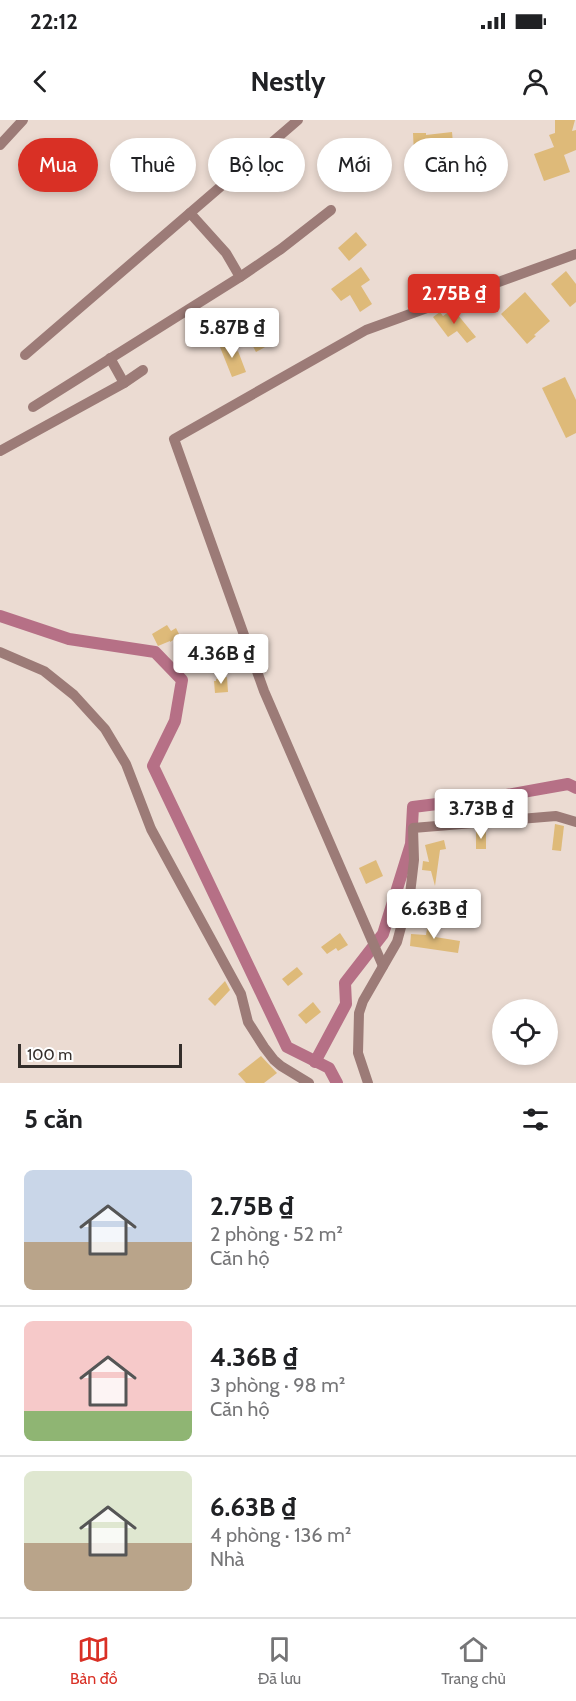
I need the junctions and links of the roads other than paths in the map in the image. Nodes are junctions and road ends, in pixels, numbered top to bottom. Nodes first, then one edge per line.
1 (23, 120) edge
2 (298, 120) edge
3 (0, 146) edge
4 (332, 210) dead end
5 (190, 213) junction
6 (576, 254) edge
7 (240, 277) junction
8 (25, 355) dead end
9 (110, 358) junction
10 (143, 370) dead end
11 (124, 383) junction
12 (33, 407) dead end
13 (0, 451) edge
14 (0, 652) edge
15 (576, 822) edge
16 (383, 966) junction
17 (309, 1083) edge
18 (368, 1083) edge

1 - 3 street
2 - 5 street
4 - 7 street
5 - 7 street
5 - 8 street
6 - 16 street
7 - 9 street
9 - 11 street
9 - 12 street
10 - 11 street
11 - 13 street
14 - 17 street
15 - 16 street
16 - 18 street

